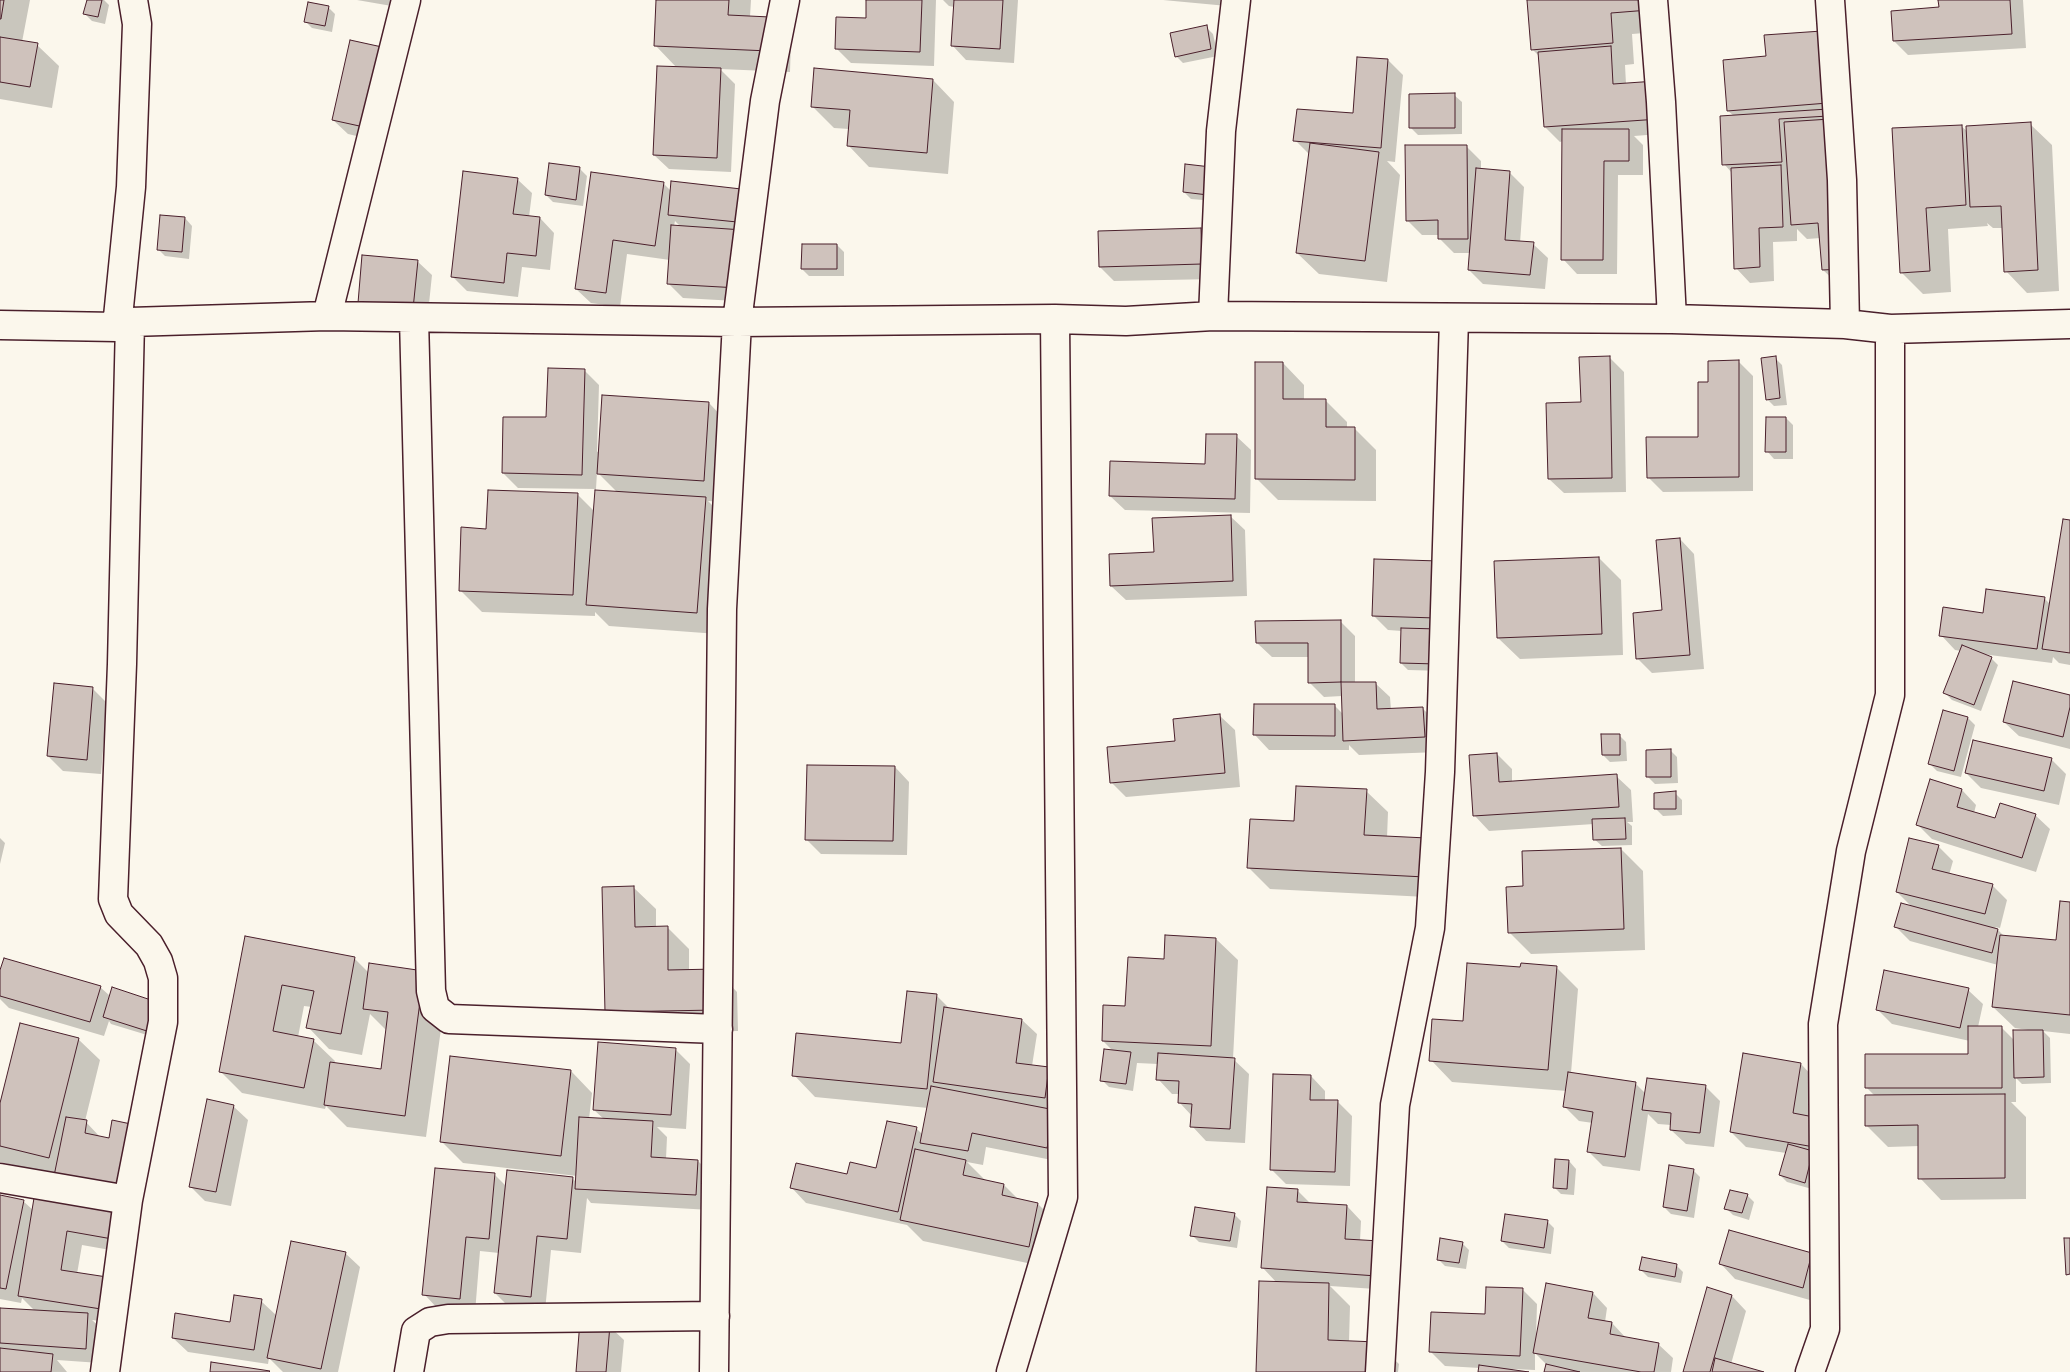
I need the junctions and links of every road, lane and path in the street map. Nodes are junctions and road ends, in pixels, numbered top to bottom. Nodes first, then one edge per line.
1 (133, 0) edge
2 (406, 0) edge
3 (785, 0) edge
4 (1236, 0) edge
5 (1653, 0) edge
6 (1830, 0) edge
7 (327, 316) junction
8 (1213, 316) junction
9 (414, 318) junction
10 (1055, 319) junction
11 (1454, 319) junction
12 (1672, 319) junction
13 (737, 322) junction
14 (1845, 324) junction
15 (2070, 324) edge
16 (0, 325) edge
17 (124, 325) junction
18 (1890, 329) junction
19 (718, 1029) junction
20 (0, 1178) edge
21 (128, 1200) junction
22 (715, 1316) junction
23 (105, 1372) edge
24 (409, 1372) edge
25 (714, 1372) edge
26 (1011, 1372) edge
27 (1380, 1372) edge
28 (1810, 1372) edge

1 - 17 street
2 - 7 street
3 - 13 street
4 - 8 street
5 - 12 street
6 - 14 street
7 - 9 street
7 - 17 street
8 - 10 street
8 - 11 street
9 - 13 street
9 - 19 street
10 - 13 street
10 - 26 street
11 - 12 street
11 - 27 street
12 - 14 street
13 - 19 street
14 - 18 street
15 - 18 street
16 - 17 street
17 - 21 street
18 - 28 street
19 - 22 street
20 - 21 street
21 - 23 street
22 - 24 street
22 - 25 street

